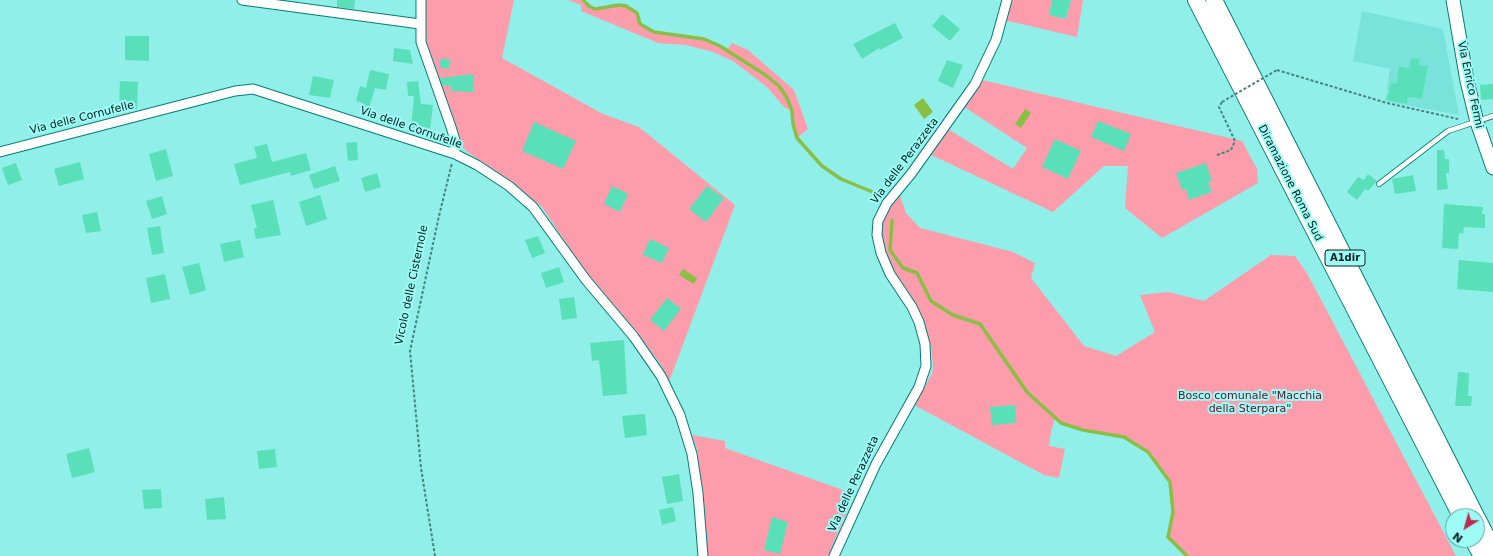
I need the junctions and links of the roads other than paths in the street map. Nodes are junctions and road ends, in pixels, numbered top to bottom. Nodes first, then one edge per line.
1 (242, 0) edge
2 (421, 0) edge
3 (1007, 0) edge
4 (1196, 0) edge
5 (1214, 0) edge
6 (1453, 0) edge
7 (420, 24) junction
8 (1493, 116) edge
9 (1477, 122) junction
10 (0, 152) edge
11 (455, 154) junction
12 (1493, 168) edge
13 (1379, 184) dead end
14 (1457, 508) edge
15 (1472, 508) edge
16 (1485, 533) edge
17 (1493, 549) edge
18 (703, 556) edge
19 (834, 556) edge

1 - 7 street
2 - 7 street
3 - 19 street, Via delle Perazzeta
4 - 14 highway, Diramazione Roma Sud / A1dir
5 - 15 highway, Diramazione Roma Sud / A1dir
6 - 9 street, Via Enrico Fermi
7 - 11 street
8 - 9 lane
9 - 12 street, Via Enrico Fermi
9 - 13 lane
10 - 11 street, Via delle Cornufelle
11 - 18 street, Via delle Cornufelle
16 - 17 highway, Diramazione Roma Sud / A1dir

